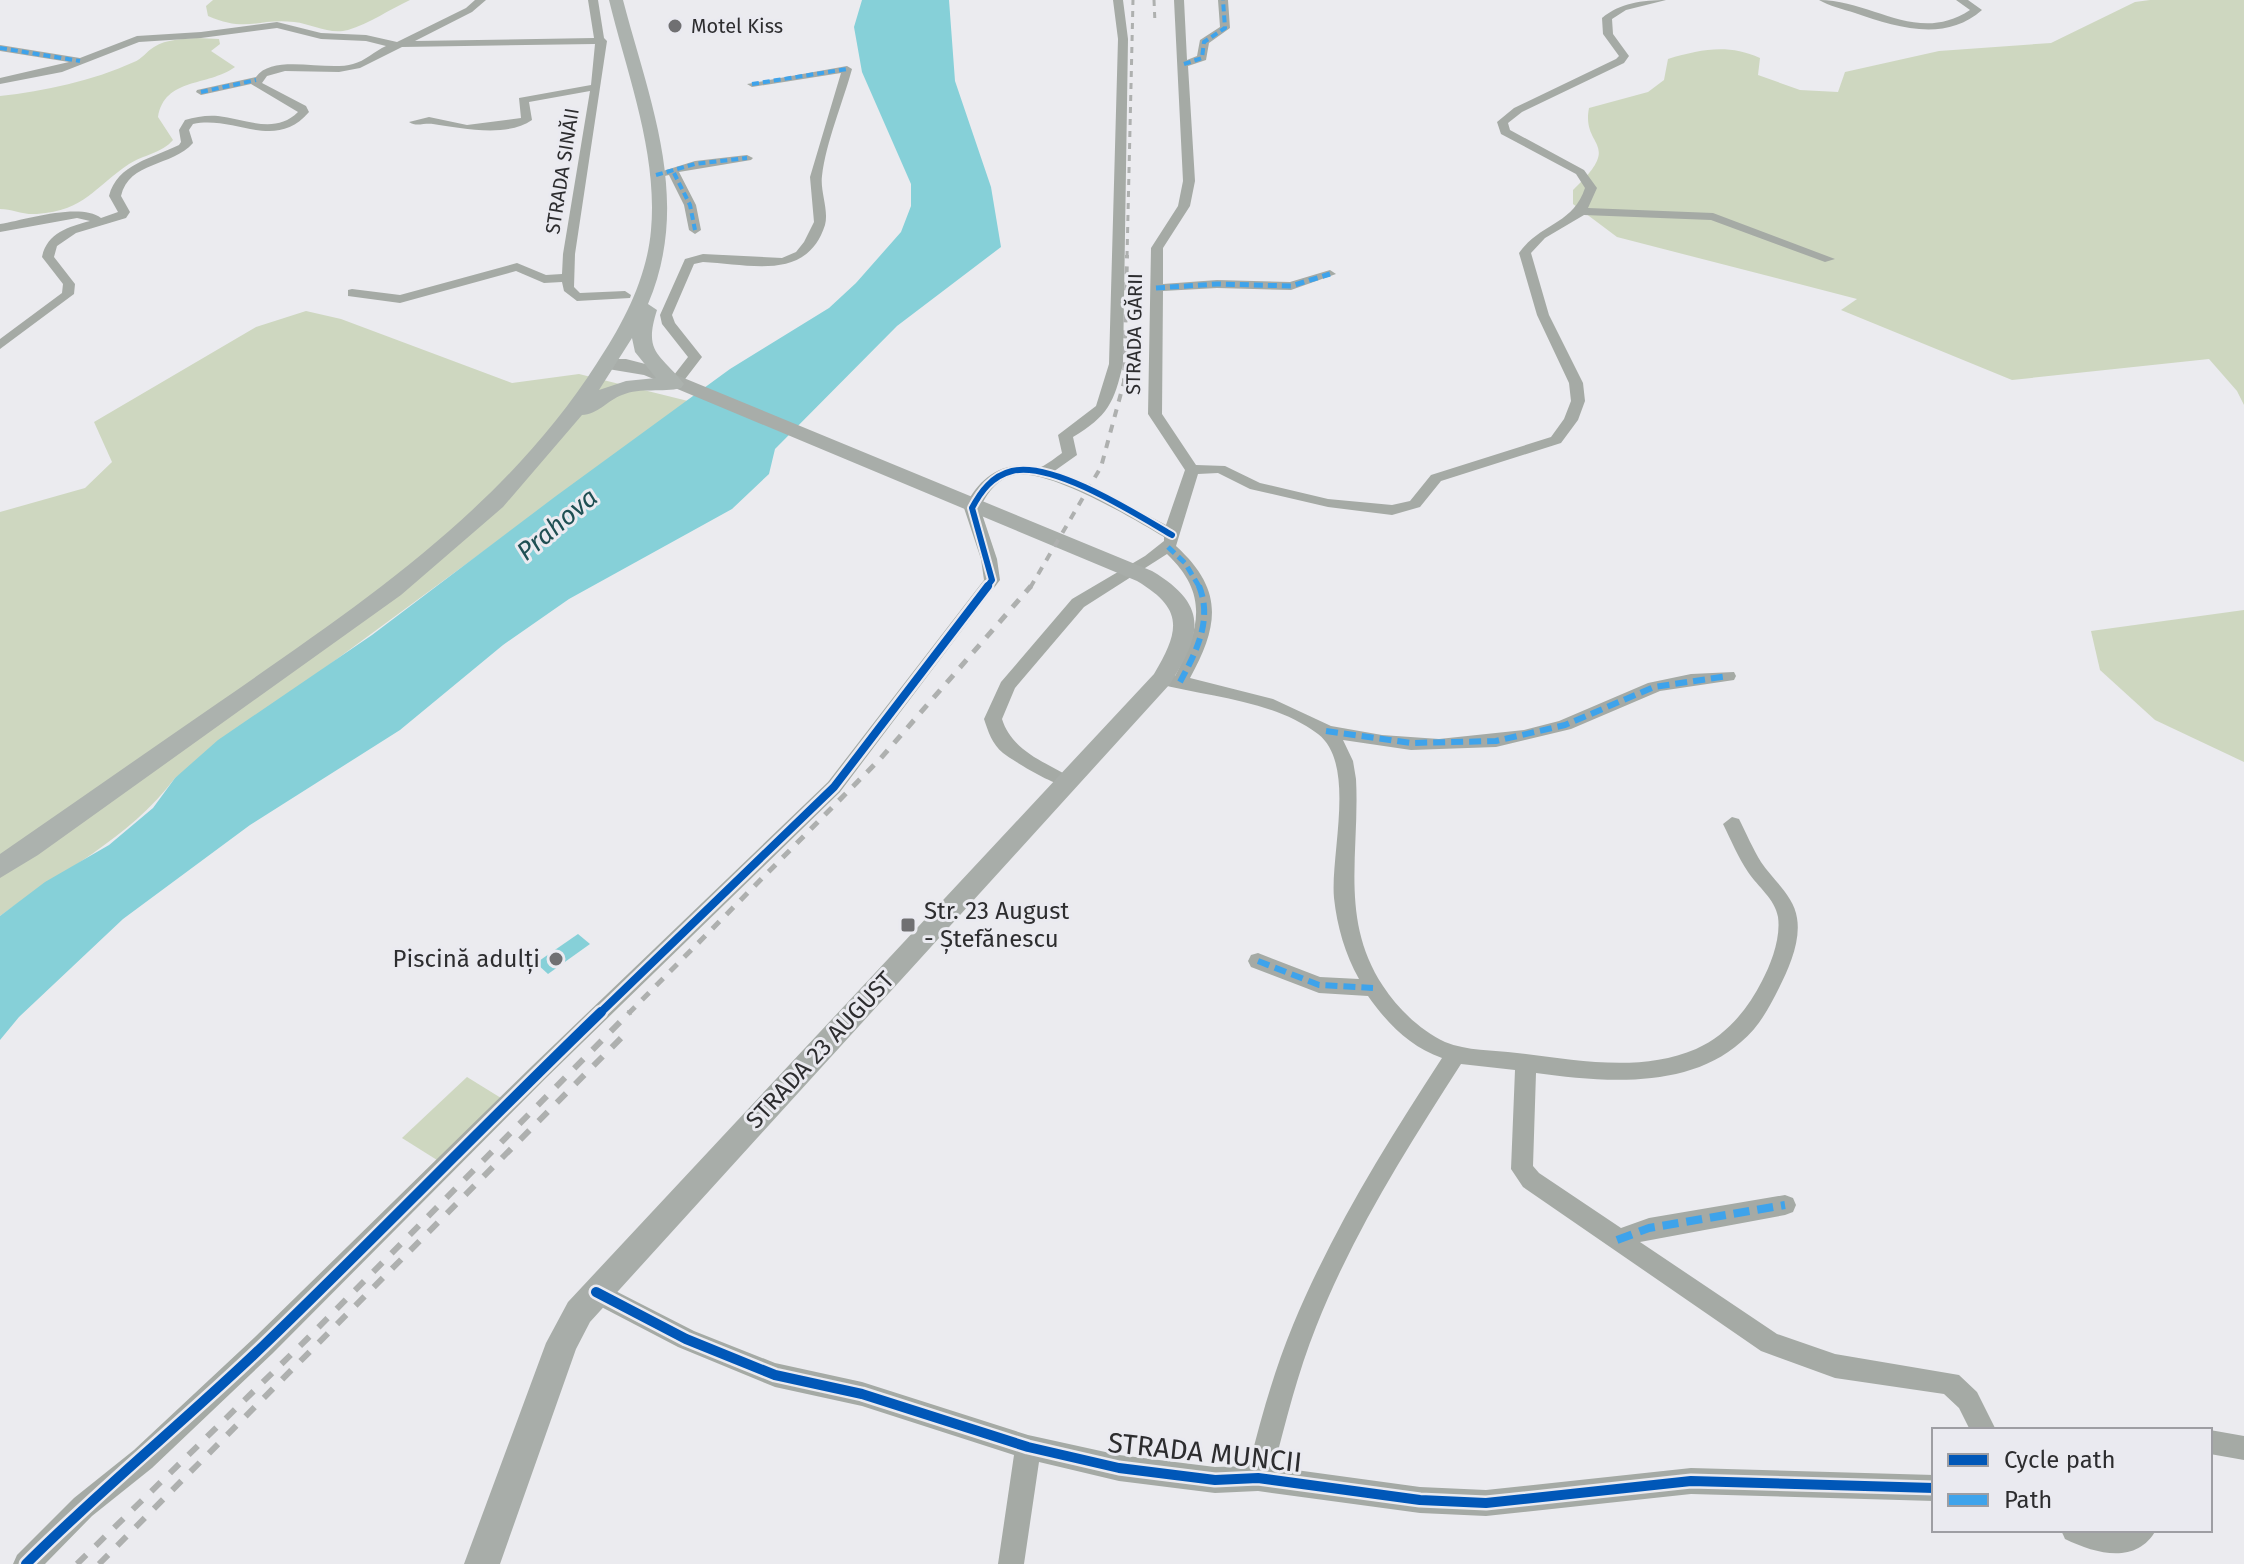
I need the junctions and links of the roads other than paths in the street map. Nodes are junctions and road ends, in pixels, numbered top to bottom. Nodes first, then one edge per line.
1 (481, 0) edge
2 (593, 0) edge
3 (605, 0) edge
4 (616, 0) edge
5 (1118, 0) edge
6 (1179, 0) edge
7 (1223, 0) edge
8 (1661, 0) edge
9 (1824, 0) edge
10 (1961, 0) edge
11 (602, 41) junction
12 (398, 44) junction
13 (0, 48) edge
14 (80, 61) junction
15 (1184, 64) junction
16 (0, 81) edge
17 (256, 82) junction
18 (752, 84) dead end
19 (596, 87) junction
20 (201, 92) dead end
21 (220, 100) dead end
22 (414, 122) dead end
23 (747, 158) dead end
24 (674, 173) junction
25 (656, 175) junction
26 (1582, 211) junction
27 (100, 222) junction
28 (0, 228) edge
29 (695, 230) dead end
30 (657, 251) junction
31 (1829, 259) dead end
32 (1330, 274) dead end
33 (568, 278) junction
34 (1156, 288) junction
35 (352, 293) dead end
36 (625, 295) junction
37 (0, 345) edge
38 (599, 363) junction
39 (674, 384) junction
40 (560, 435) junction
41 (1192, 470) junction
42 (1039, 474) junction
43 (1170, 541) junction
44 (1728, 676) dead end
45 (1171, 680) junction
46 (1326, 731) junction
47 (1066, 782) junction
48 (1732, 824) dead end
49 (0, 853) edge
50 (0, 868) edge
51 (1258, 961) dead end
52 (1373, 988) junction
53 (1455, 1056) junction
54 (1526, 1063) junction
55 (1785, 1205) dead end
56 (1617, 1240) junction
57 (596, 1292) junction
58 (1982, 1428) edge
59 (2212, 1442) edge
60 (1028, 1447) junction
61 (2244, 1448) edge
62 (1258, 1478) junction
63 (1932, 1488) edge
64 (2078, 1532) edge
65 (2141, 1532) edge
66 (26, 1564) edge
67 (482, 1564) edge
68 (1011, 1564) edge

1 - 12 street
2 - 11 street, STRADA SINĂII
3 - 36 highway
4 - 25 highway
5 - 42 street
6 - 15 street, STRADA GĂRII
7 - 15 street
8 - 26 street
9 - 10 street
11 - 12 street
11 - 19 street, STRADA SINĂII
12 - 14 street
12 - 17 street
13 - 14 street
14 - 16 street
15 - 34 street, STRADA GĂRII
17 - 20 street
17 - 21 street
17 - 27 street
18 - 39 street
19 - 22 street
19 - 33 street, STRADA SINĂII
23 - 24 street
24 - 25 street
24 - 29 street
25 - 30 highway
26 - 31 street
26 - 41 street
27 - 28 street
27 - 37 street
30 - 38 highway
30 - 39 highway
32 - 34 street
33 - 35 street
33 - 36 street
34 - 41 street, STRADA GĂRII
36 - 38 highway
38 - 39 main road, STRADA 23 AUGUST
38 - 40 highway
38 - 49 highway
39 - 40 highway
39 - 45 main road, STRADA 23 AUGUST
40 - 50 highway
41 - 43 street
42 - 43 street
42 - 66 street
43 - 45 street
43 - 47 street
44 - 46 street
45 - 46 street
45 - 47 main road, STRADA 23 AUGUST
46 - 52 street
47 - 57 main road, STRADA 23 AUGUST
48 - 54 street
51 - 52 street
52 - 53 street
53 - 54 street
53 - 62 street, STRADA MUNCII
54 - 56 street
55 - 56 street
56 - 58 street
57 - 60 street, STRADA MUNCII
57 - 67 main road, STRADA 23 AUGUST
59 - 61 street
60 - 62 street, STRADA MUNCII
60 - 68 street
62 - 63 street, STRADA MUNCII
64 - 65 street

